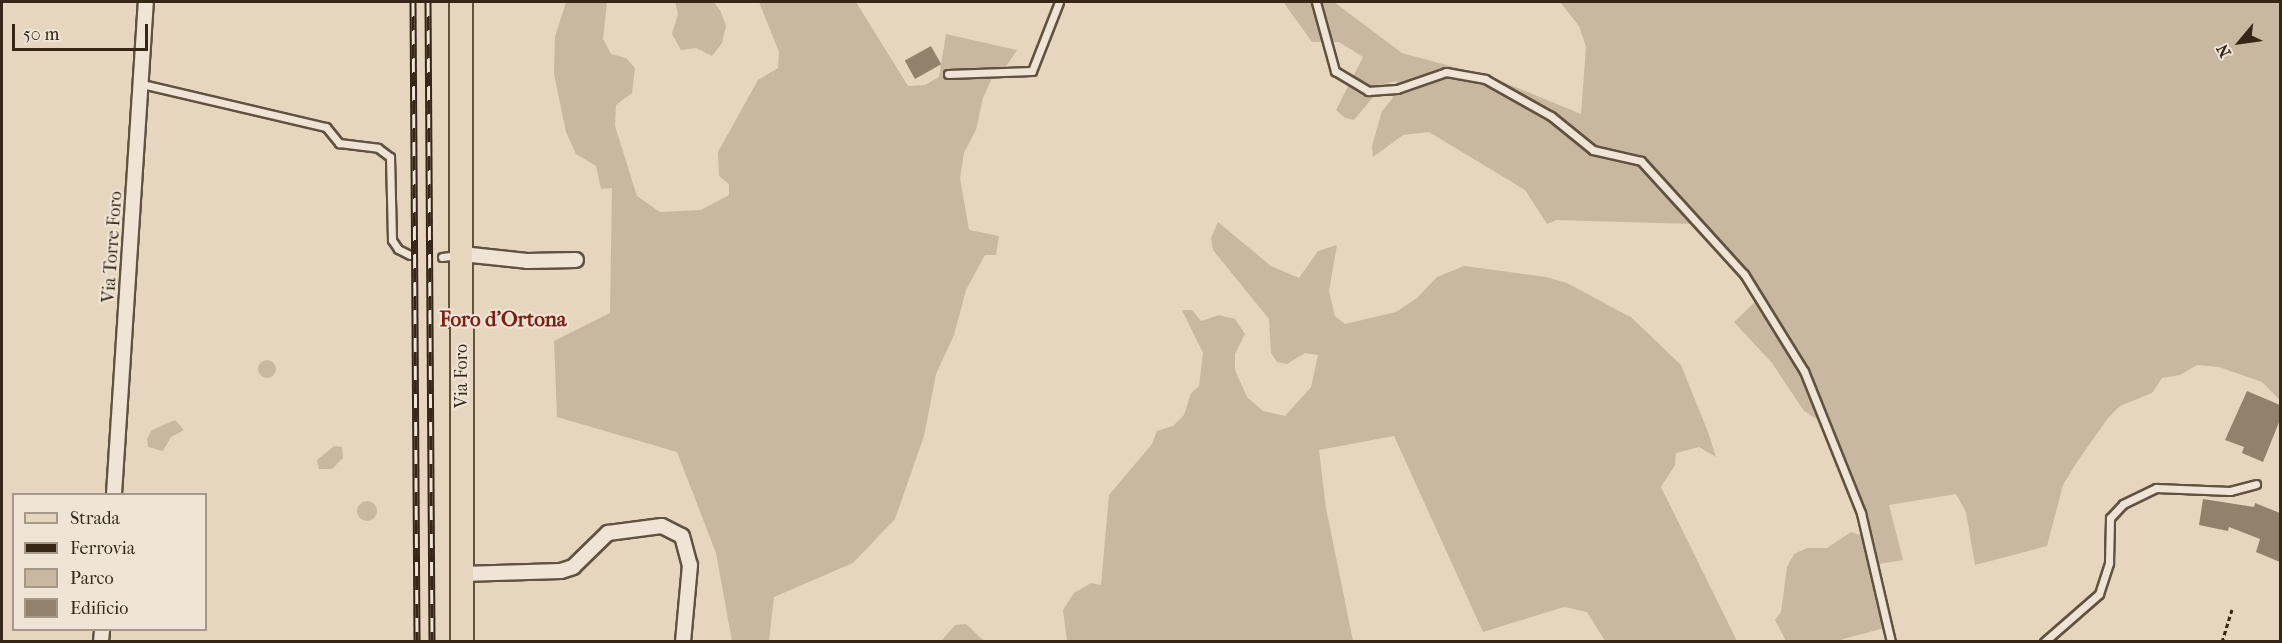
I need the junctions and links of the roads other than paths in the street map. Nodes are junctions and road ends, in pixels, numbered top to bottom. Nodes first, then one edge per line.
1 (146, 2) edge
2 (462, 2) edge
3 (1059, 2) edge
4 (1316, 2) edge
5 (948, 74) dead end
6 (142, 84) junction
7 (410, 255) dead end
8 (452, 256) junction
9 (576, 260) dead end
10 (2256, 484) dead end
11 (114, 493) edge
12 (462, 574) junction
13 (462, 642) edge
14 (683, 642) edge
15 (1891, 642) edge
16 (2044, 642) edge

1 - 6 street, Via Torre Foro
2 - 8 main road, Via Foro
3 - 5 lane
4 - 15 lane
6 - 7 lane
6 - 11 street, Via Torre Foro
8 - 9 street
8 - 12 main road, Via Foro
10 - 16 lane
12 - 13 main road, Via Foro
12 - 14 street

